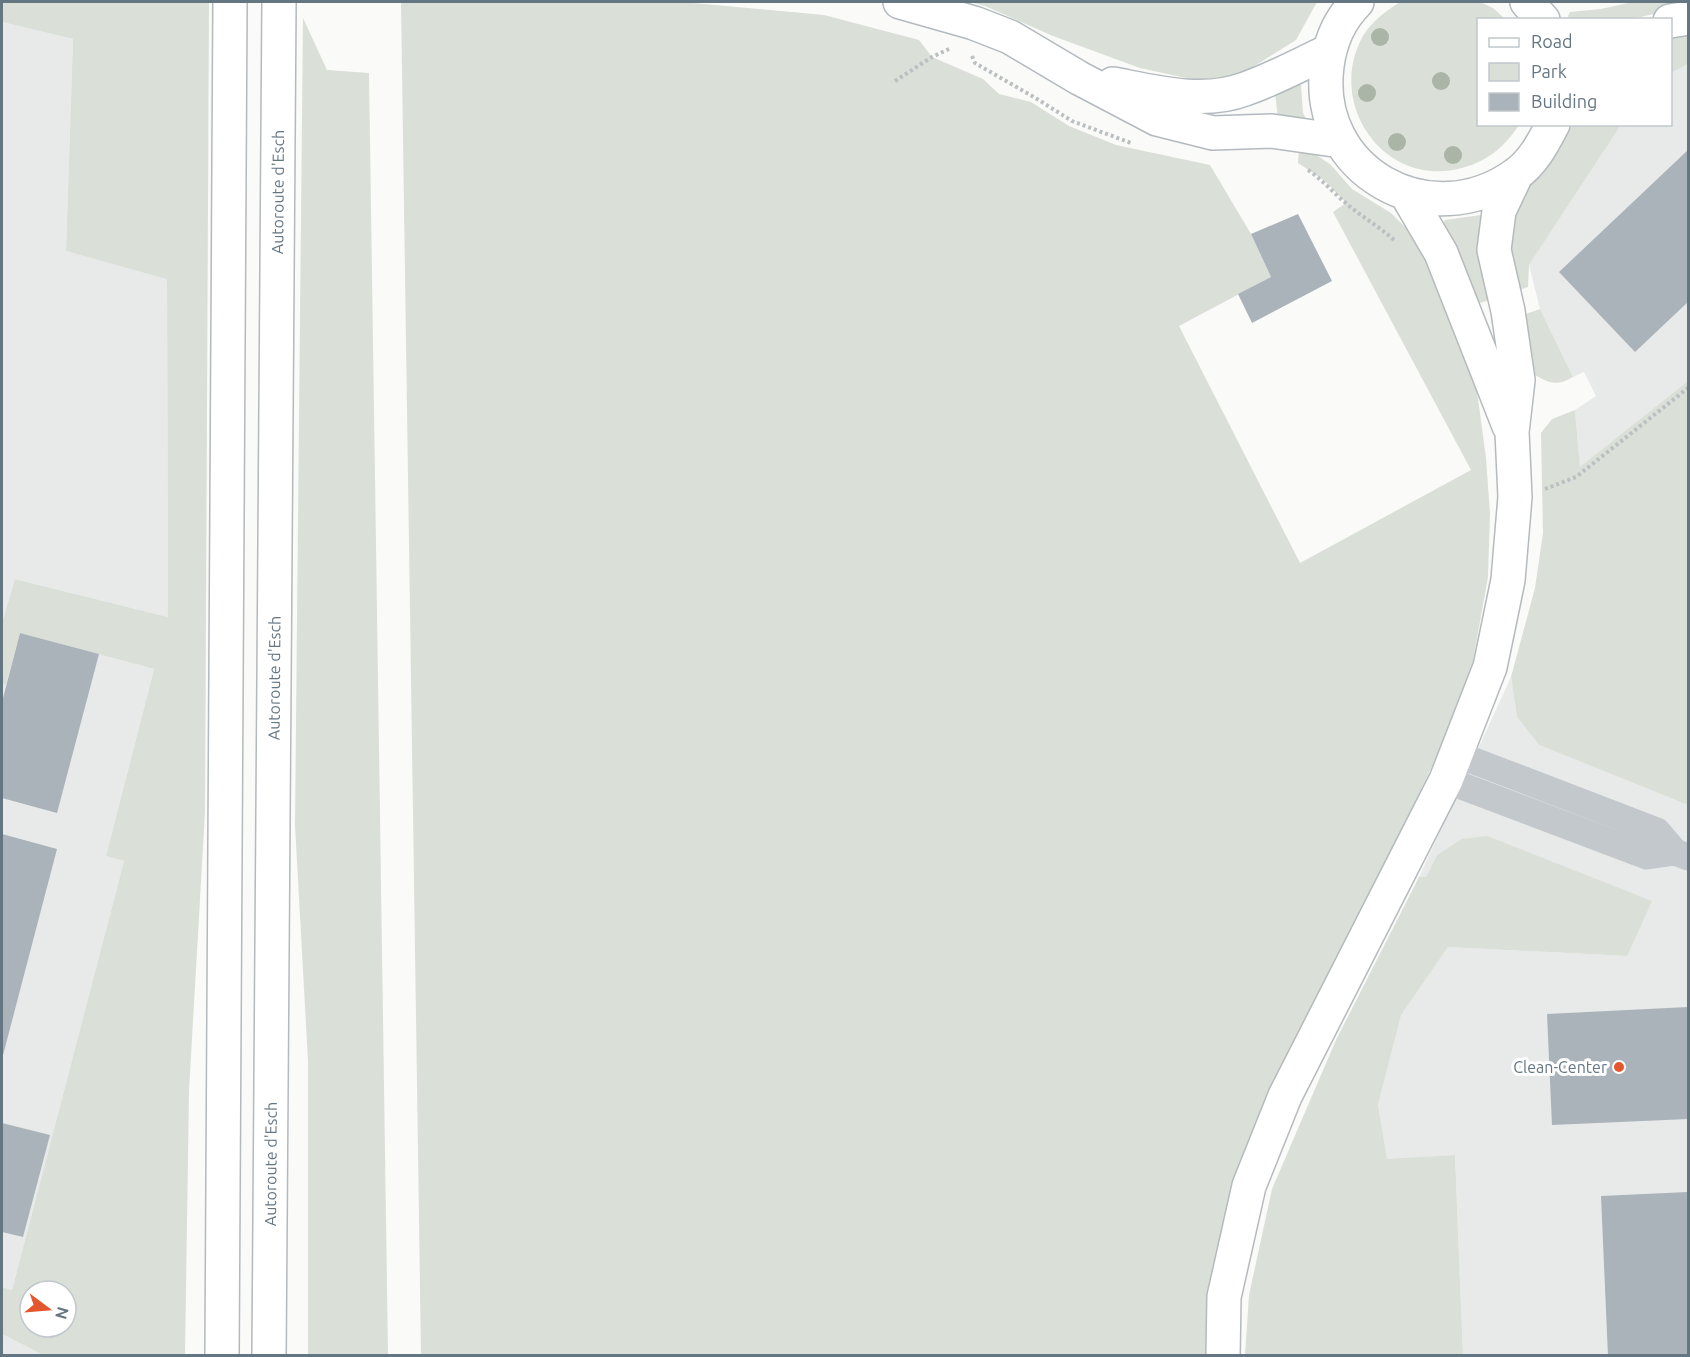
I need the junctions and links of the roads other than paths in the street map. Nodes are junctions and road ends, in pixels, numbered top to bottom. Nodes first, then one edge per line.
1 (230, 2) edge
2 (279, 2) edge
3 (900, 2) edge
4 (1358, 2) edge
5 (1527, 2) edge
6 (1541, 18) edge
7 (1689, 18) edge
8 (1672, 21) edge
9 (1329, 51) junction
10 (1079, 78) junction
11 (1552, 126) edge
12 (1341, 141) junction
13 (1516, 175) junction
14 (1407, 195) junction
15 (1512, 432) junction
16 (1451, 767) junction
17 (1682, 855) edge
18 (222, 1356) edge
19 (269, 1356) edge
20 (1223, 1356) edge

1 - 18 main road
2 - 19 main road, Autoroute d'Esch
3 - 10 main road
4 - 9 main road
5 - 6 main road
7 - 8 main road
9 - 10 main road
9 - 12 main road
10 - 12 main road
11 - 13 main road
12 - 14 main road
13 - 14 main road
13 - 15 main road
14 - 15 main road
15 - 16 main road
16 - 17 street
16 - 20 main road

